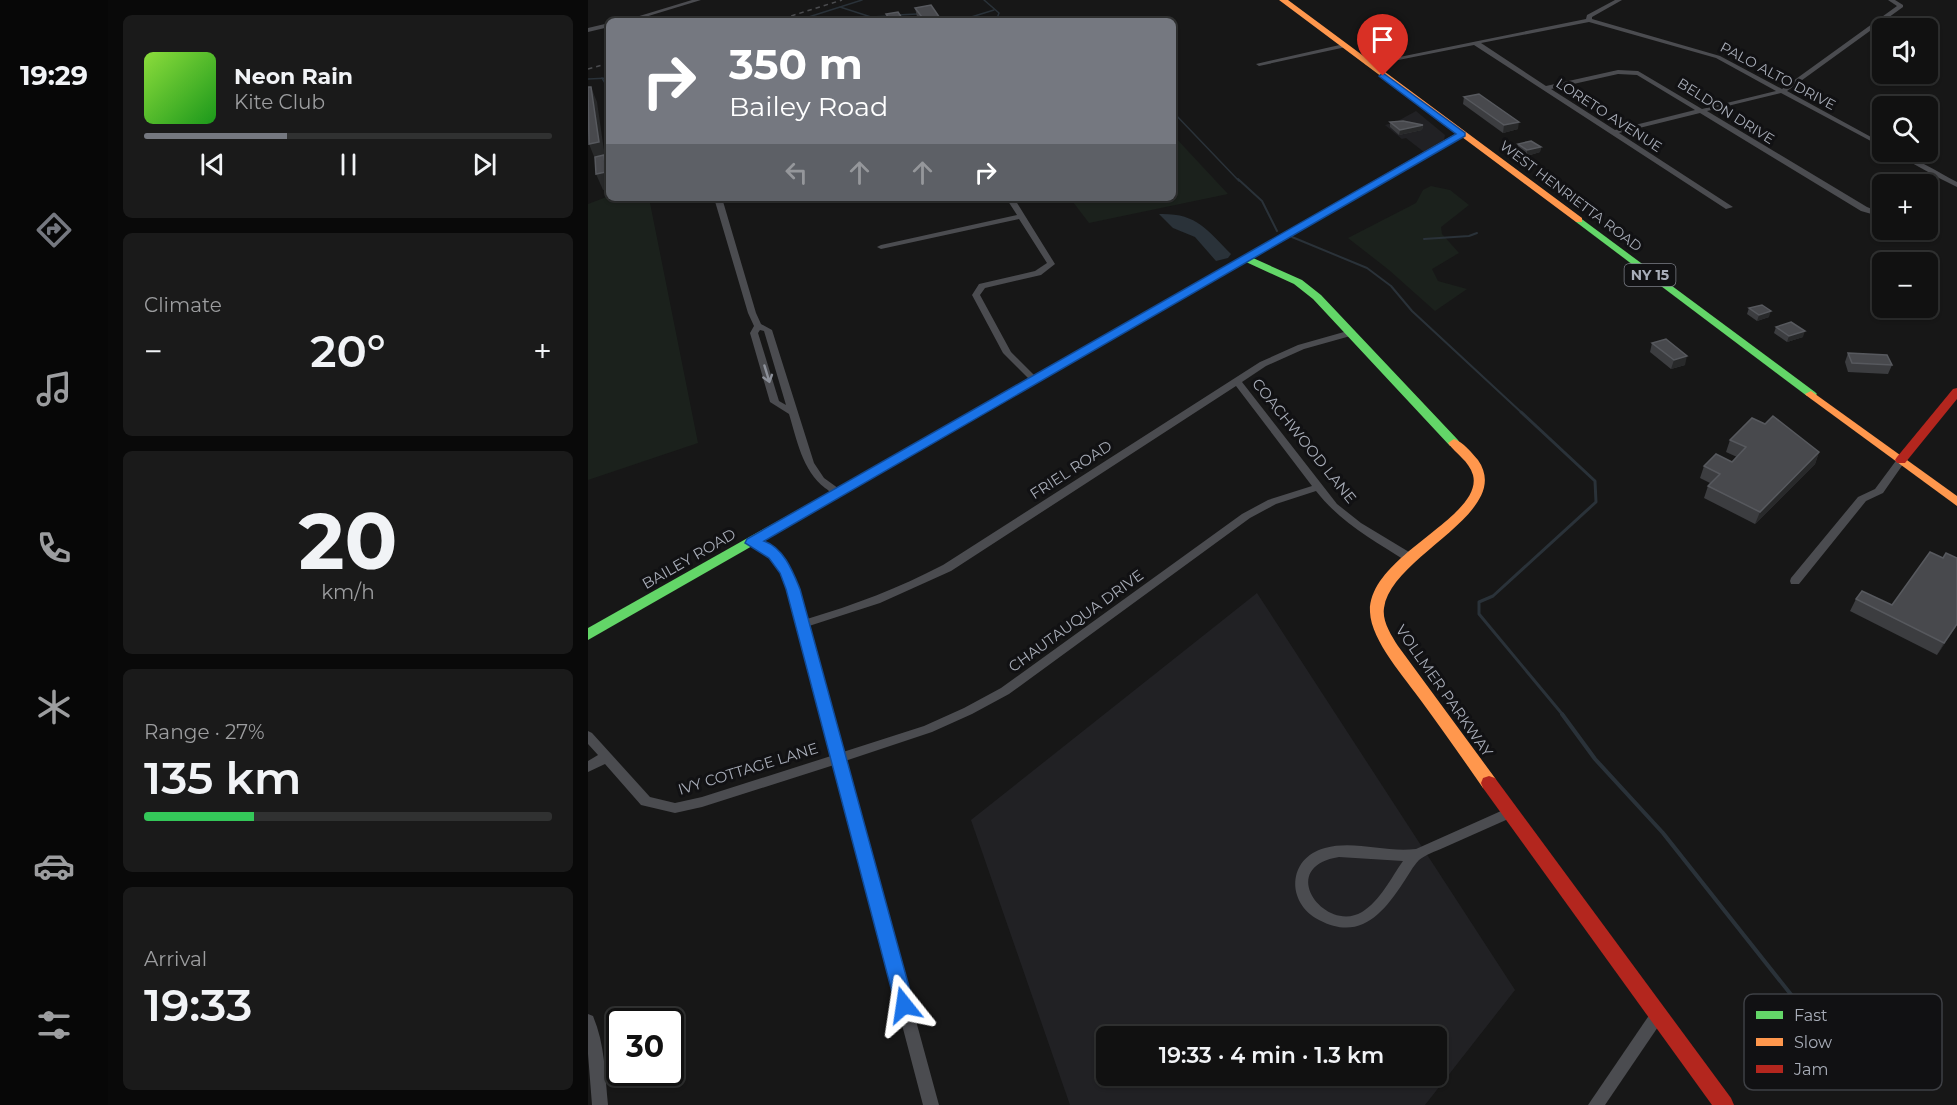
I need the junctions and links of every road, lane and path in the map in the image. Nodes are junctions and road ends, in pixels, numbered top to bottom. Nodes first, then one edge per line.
1 (698, 0) edge
2 (1283, 0) edge
3 (1619, 0) edge
4 (1891, 0) edge
5 (636, 18) edge
6 (1589, 20) junction
7 (606, 26) edge
8 (588, 30) edge
9 (1476, 43) junction
10 (1344, 46) junction
11 (1259, 64) dead end
12 (1368, 64) junction
13 (1545, 88) junction
14 (1783, 91) junction
15 (1700, 111) junction
16 (1614, 132) junction
17 (1462, 134) junction
18 (1872, 140) edge
19 (1914, 162) edge
20 (1935, 173) joint
21 (1957, 185) edge
22 (719, 201) edge
23 (1012, 201) edge
24 (1729, 207) dead end
25 (1872, 212) edge
26 (1022, 216) junction
27 (880, 248) dead end
28 (1246, 258) junction
29 (758, 326) junction
30 (1352, 333) junction
31 (1035, 380) junction
32 (1237, 381) junction
33 (1957, 391) edge
34 (794, 413) junction
35 (1901, 460) junction
36 (1318, 486) junction
37 (838, 493) junction
38 (1957, 502) edge
39 (752, 543) junction
40 (1410, 558) junction
41 (1795, 581) dead end
42 (803, 624) junction
43 (588, 635) edge
44 (588, 736) edge
45 (606, 757) junction
46 (839, 759) junction
47 (588, 767) edge
48 (1510, 812) junction
49 (1415, 855) junction
50 (1657, 1016) junction
51 (588, 1021) edge
52 (600, 1105) edge
53 (931, 1105) edge
54 (1596, 1105) edge
55 (1724, 1105) edge

1 - 5 street
2 - 10 street, WEST HENRIETTA ROAD / NY 15
3 - 6 street
4 - 14 street
6 - 9 street
6 - 14 street, PALO ALTO DRIVE
7 - 8 street
9 - 12 street
9 - 13 street, LORETO AVENUE
10 - 11 street
10 - 12 street, WEST HENRIETTA ROAD / NY 15
12 - 17 street, WEST HENRIETTA ROAD / NY 15
13 - 15 street, BELDON DRIVE
13 - 16 street, LORETO AVENUE
14 - 15 street
14 - 18 street, PALO ALTO DRIVE
15 - 16 street
15 - 25 street, BELDON DRIVE
16 - 24 street, LORETO AVENUE
17 - 28 street, BAILEY ROAD
17 - 35 street, WEST HENRIETTA ROAD / NY 15
19 - 20 street
20 - 21 street
22 - 29 street
23 - 26 street
26 - 27 street
26 - 31 street
28 - 30 street, VOLLMER PARKWAY
28 - 31 street, BAILEY ROAD
29 - 34 street
29 -> 34 street
30 - 32 street, FRIEL ROAD
30 - 40 street, VOLLMER PARKWAY
31 - 37 street, BAILEY ROAD
32 - 36 street, COACHWOOD LANE
32 - 42 street, FRIEL ROAD
33 - 35 street
34 - 37 street
35 - 38 street, WEST HENRIETTA ROAD / NY 15
35 - 41 street
36 - 40 street, COACHWOOD LANE
36 - 46 street, CHAUTAUQUA DRIVE
37 - 39 street, BAILEY ROAD
39 - 42 street
39 - 43 street, BAILEY ROAD
40 - 48 street, VOLLMER PARKWAY
42 - 46 street
44 - 45 street, IVY COTTAGE LANE
45 - 46 street, IVY COTTAGE LANE
45 - 47 street
46 - 53 street
48 - 49 street
48 - 50 street, VOLLMER PARKWAY
49 - 49 street
50 - 54 street
50 - 55 street, VOLLMER PARKWAY
51 - 52 street

